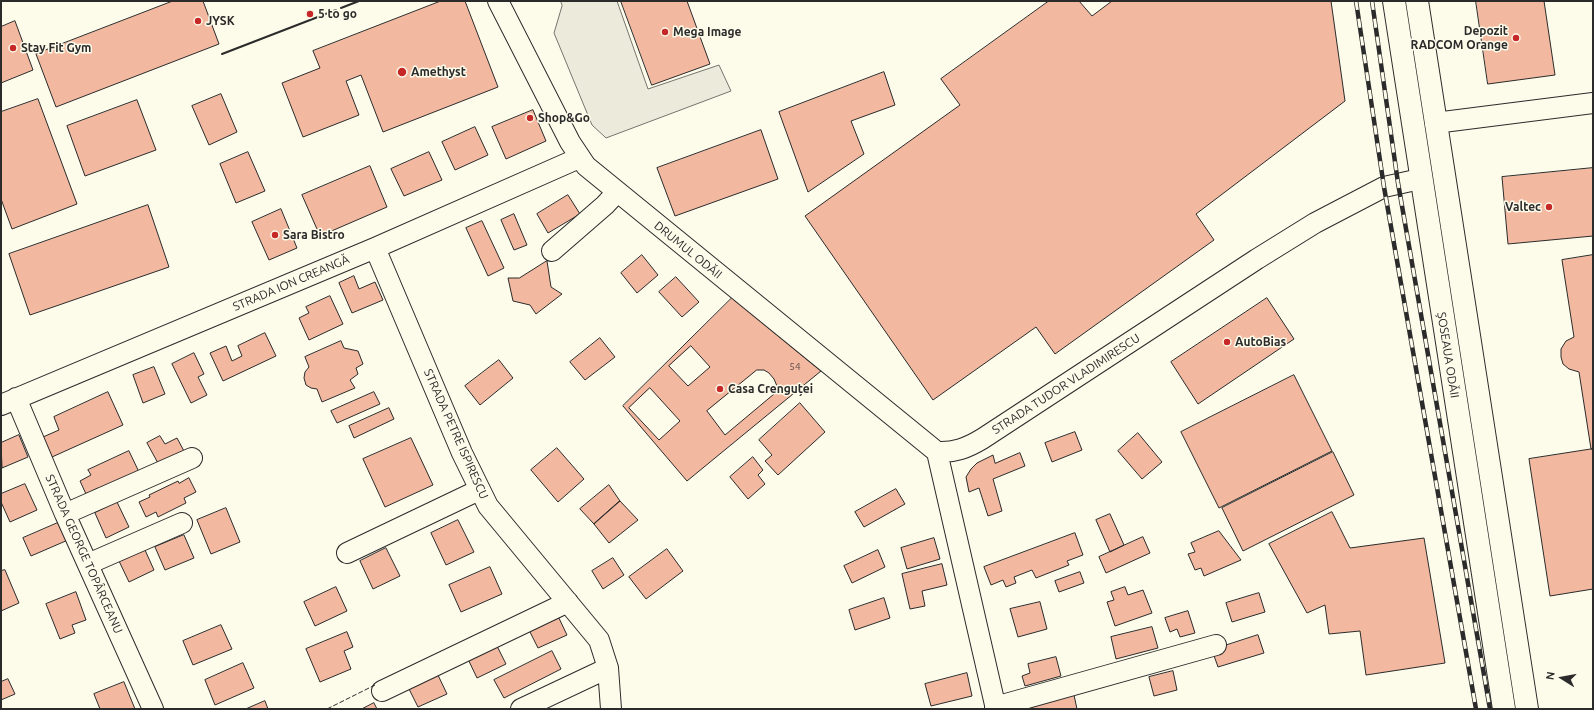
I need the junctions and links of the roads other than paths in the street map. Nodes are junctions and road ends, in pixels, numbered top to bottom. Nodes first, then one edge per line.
1 (498, 1) edge
2 (1394, 1) edge
3 (1417, 1) edge
4 (1593, 103) edge
5 (1435, 123) junction
6 (579, 158) junction
7 (1420, 179) junction
8 (617, 192) junction
9 (375, 248) junction
10 (552, 250) dead end
11 (9, 402) edge
12 (936, 452) junction
13 (192, 458) dead end
14 (479, 490) junction
15 (65, 514) junction
16 (182, 523) dead end
17 (347, 553) dead end
18 (88, 564) junction
19 (568, 602) junction
20 (1216, 645) dead end
21 (608, 668) junction
22 (382, 691) dead end
23 (995, 708) edge
24 (153, 709) edge
25 (521, 709) edge
26 (612, 709) edge
27 (1504, 709) edge
28 (1527, 709) edge

1 - 6 street, DRUMUL ODĂII
2 - 7 main road, ȘOSEAUA ODĂII
3 - 5 main road, ȘOSEAUA ODĂII
4 - 5 street
5 - 28 main road, ȘOSEAUA ODĂII
6 - 8 street, DRUMUL ODĂII
6 - 9 street, STRADA ION CREANGĂ
7 - 12 street, STRADA TUDOR VLADIMIRESCU
7 - 27 main road, ȘOSEAUA ODĂII
8 - 10 street
8 - 12 street, DRUMUL ODĂII
9 - 11 street, STRADA ION CREANGĂ
9 - 14 street, STRADA PETRE ISPIRESCU
11 - 15 street, STRADA GEORGE TOPÂRCEANU
12 - 23 street
13 - 15 street
14 - 17 street
14 - 19 street, STRADA PETRE ISPIRESCU
15 - 18 street, STRADA GEORGE TOPÂRCEANU
16 - 18 street
18 - 24 street, STRADA GEORGE TOPÂRCEANU
19 - 21 street, STRADA PETRE ISPIRESCU
19 - 22 street
20 - 23 street
21 - 25 street
21 - 26 street, STRADA PETRE ISPIRESCU

